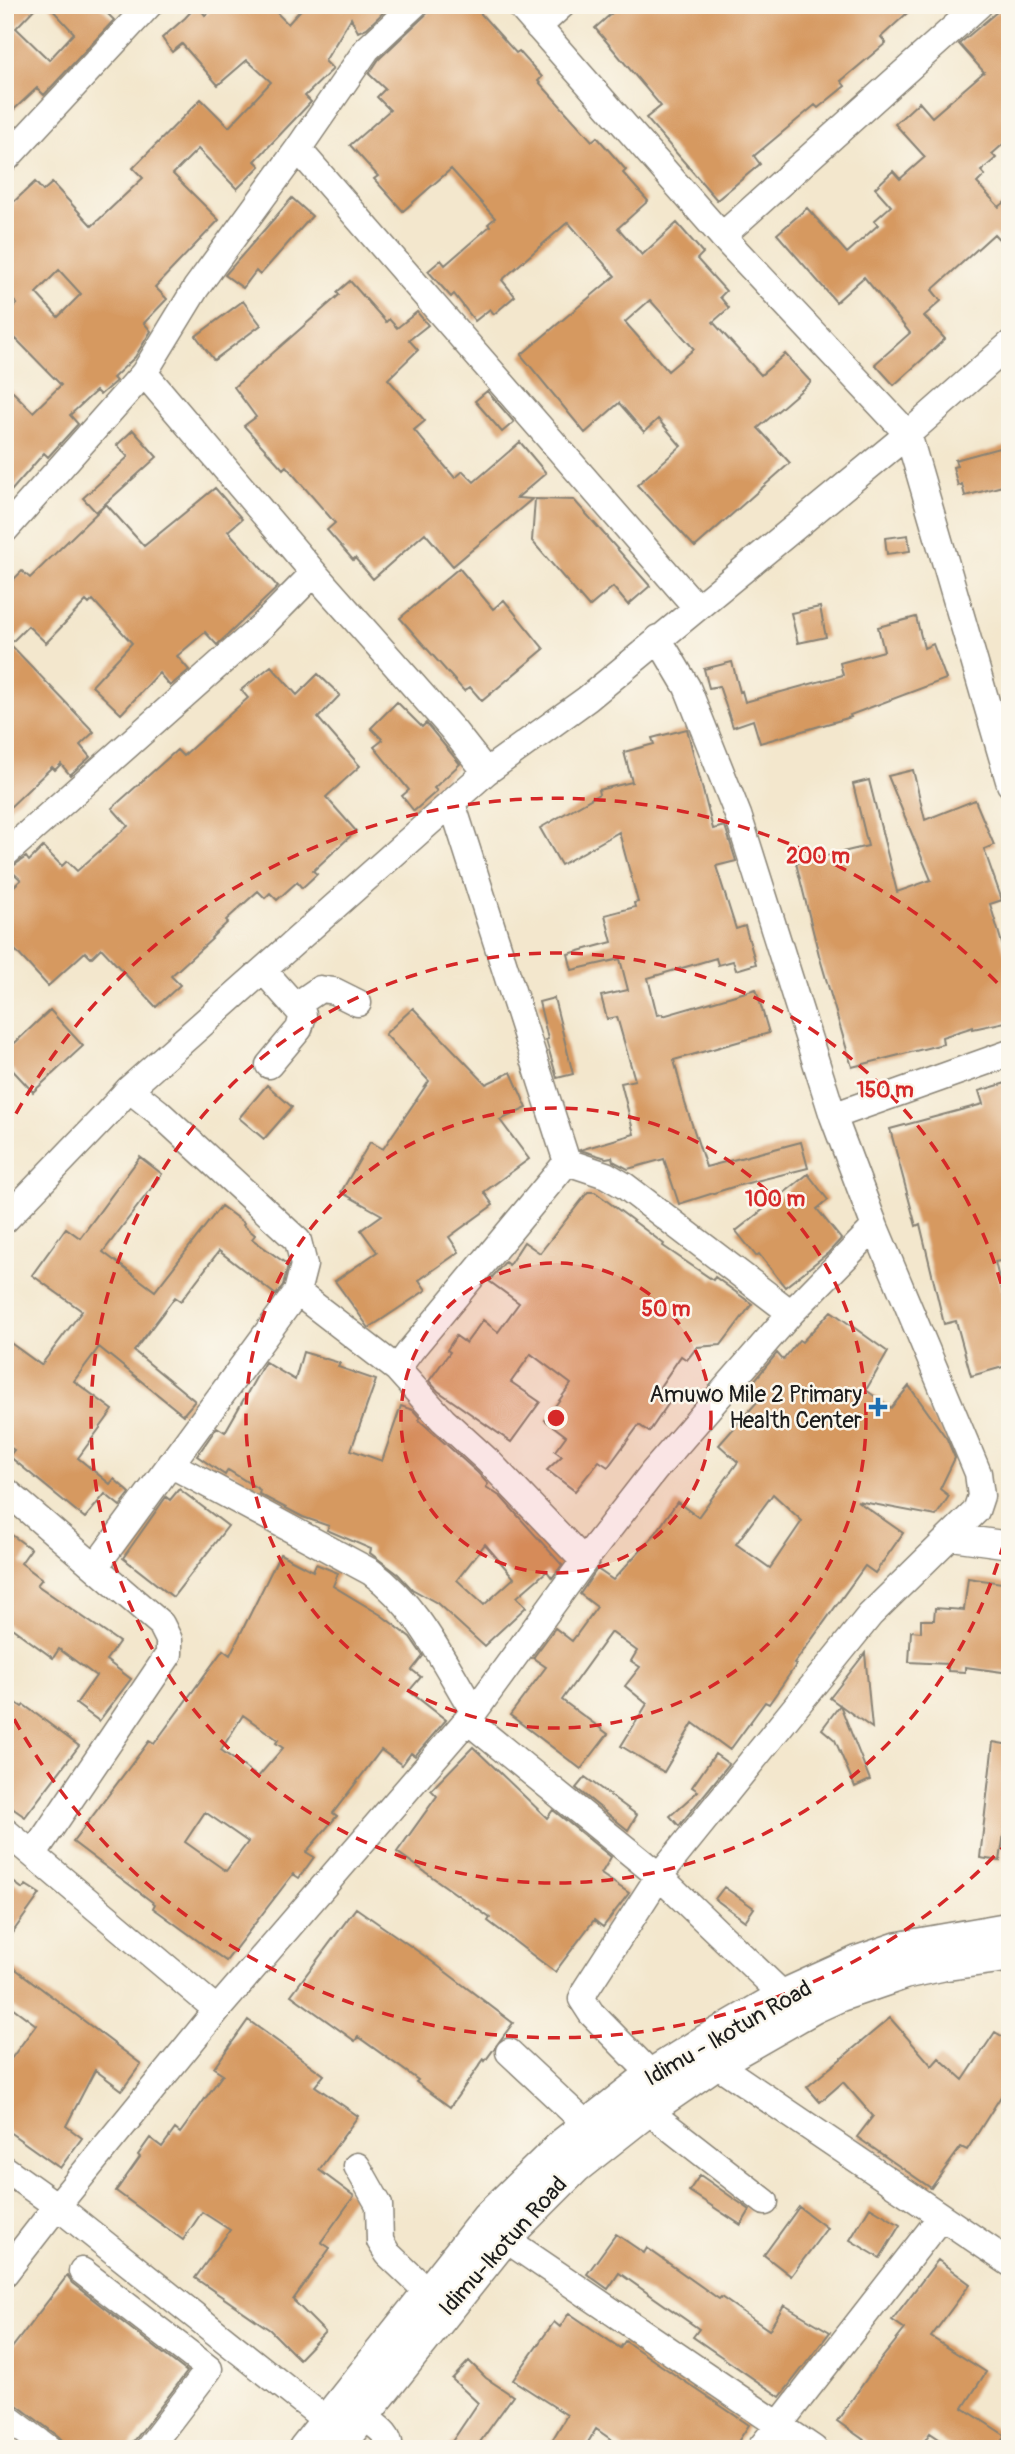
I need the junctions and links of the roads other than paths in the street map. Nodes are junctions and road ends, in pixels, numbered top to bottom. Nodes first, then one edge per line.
1 (149, 5) edge
2 (414, 5) edge
3 (519, 5) edge
4 (562, 5) edge
5 (979, 5) edge
6 (538, 27) junction
7 (298, 149) junction
8 (5, 160) edge
9 (722, 236) junction
10 (1010, 344) edge
11 (144, 373) junction
12 (908, 434) junction
13 (5, 530) edge
14 (314, 573) junction
15 (697, 608) junction
16 (658, 638) junction
17 (486, 772) junction
18 (1010, 784) edge
19 (452, 803) junction
20 (5, 854) edge
21 (263, 970) junction
22 (358, 1003) dead end
23 (295, 1006) junction
24 (1010, 1053) edge
25 (269, 1065) dead end
26 (129, 1089) junction
27 (833, 1116) junction
28 (567, 1161) junction
29 (5, 1220) edge
30 (875, 1227) junction
31 (297, 1292) junction
32 (791, 1313) junction
33 (397, 1369) junction
34 (170, 1464) junction
35 (5, 1490) edge
36 (952, 1537) junction
37 (1010, 1545) edge
38 (584, 1561) junction
39 (95, 1567) junction
40 (470, 1716) junction
41 (5, 1831) edge
42 (34, 1853) junction
43 (659, 1876) junction
44 (1010, 1929) edge
45 (1010, 1955) edge
46 (784, 1996) junction
47 (217, 2010) junction
48 (509, 2052) dead end
49 (715, 2063) junction
50 (652, 2075) junction
51 (647, 2110) junction
52 (587, 2125) junction
53 (357, 2166) dead end
54 (5, 2169) edge
55 (765, 2202) dead end
56 (57, 2206) junction
57 (941, 2217) junction
58 (504, 2238) junction
59 (1010, 2263) edge
60 (82, 2271) dead end
61 (5, 2273) edge
62 (429, 2293) junction
63 (362, 2415) junction
64 (5, 2416) edge
65 (779, 2425) junction
66 (331, 2435) edge
67 (49, 2449) edge
68 (148, 2449) edge
69 (305, 2449) edge
70 (389, 2449) edge
71 (760, 2449) edge
72 (814, 2449) edge

1 - 8 street
2 - 7 street
3 - 6 street
4 - 6 street
5 - 9 street
6 - 9 street
7 - 11 street
7 - 15 street
9 - 12 street
10 - 12 street
11 - 13 street
11 - 14 street
12 - 15 street
12 - 18 street
14 - 17 street
14 - 20 street
15 - 16 street
16 - 17 street
16 - 27 street
17 - 19 street
19 - 21 street
19 - 28 street
21 - 23 street
21 - 26 street
22 - 23 street
23 - 25 street
24 - 27 street
26 - 29 street
26 - 31 street
27 - 30 street
28 - 32 street
28 - 33 street
30 - 32 street
30 - 36 street
31 - 33 street
31 - 34 street
32 - 38 street
33 - 38 street
34 - 39 street
34 - 40 street
35 - 39 street
36 - 37 street
36 - 43 street
38 - 40 street
39 - 42 street
40 - 43 street
40 - 47 street
41 - 42 street
42 - 47 street
43 - 46 street
43 - 50 street
44 - 46 main road, Idimu - Ikotun Road
45 - 49 main road, Idimu-Ikotun Road
46 - 50 main road, Idimu - Ikotun Road
47 - 56 street
48 - 52 street
49 - 51 main road, Idimu-Ikotun Road
49 - 57 street
50 - 52 main road, Idimu - Ikotun Road
51 - 55 street
51 - 58 main road, Idimu-Ikotun Road
52 - 62 main road, Idimu - Ikotun Road
53 - 62 street
54 - 56 street
56 - 61 street
56 - 66 street
57 - 59 street
57 - 65 street
58 - 63 main road, Idimu-Ikotun Road
58 - 65 street
60 - 68 street
62 - 66 main road, Idimu - Ikotun Road
63 - 66 main road, Idimu-Ikotun Road
63 - 70 street
64 - 67 street
65 - 71 street
65 - 72 street
66 - 69 main road, Idimu - Ikotun Road

